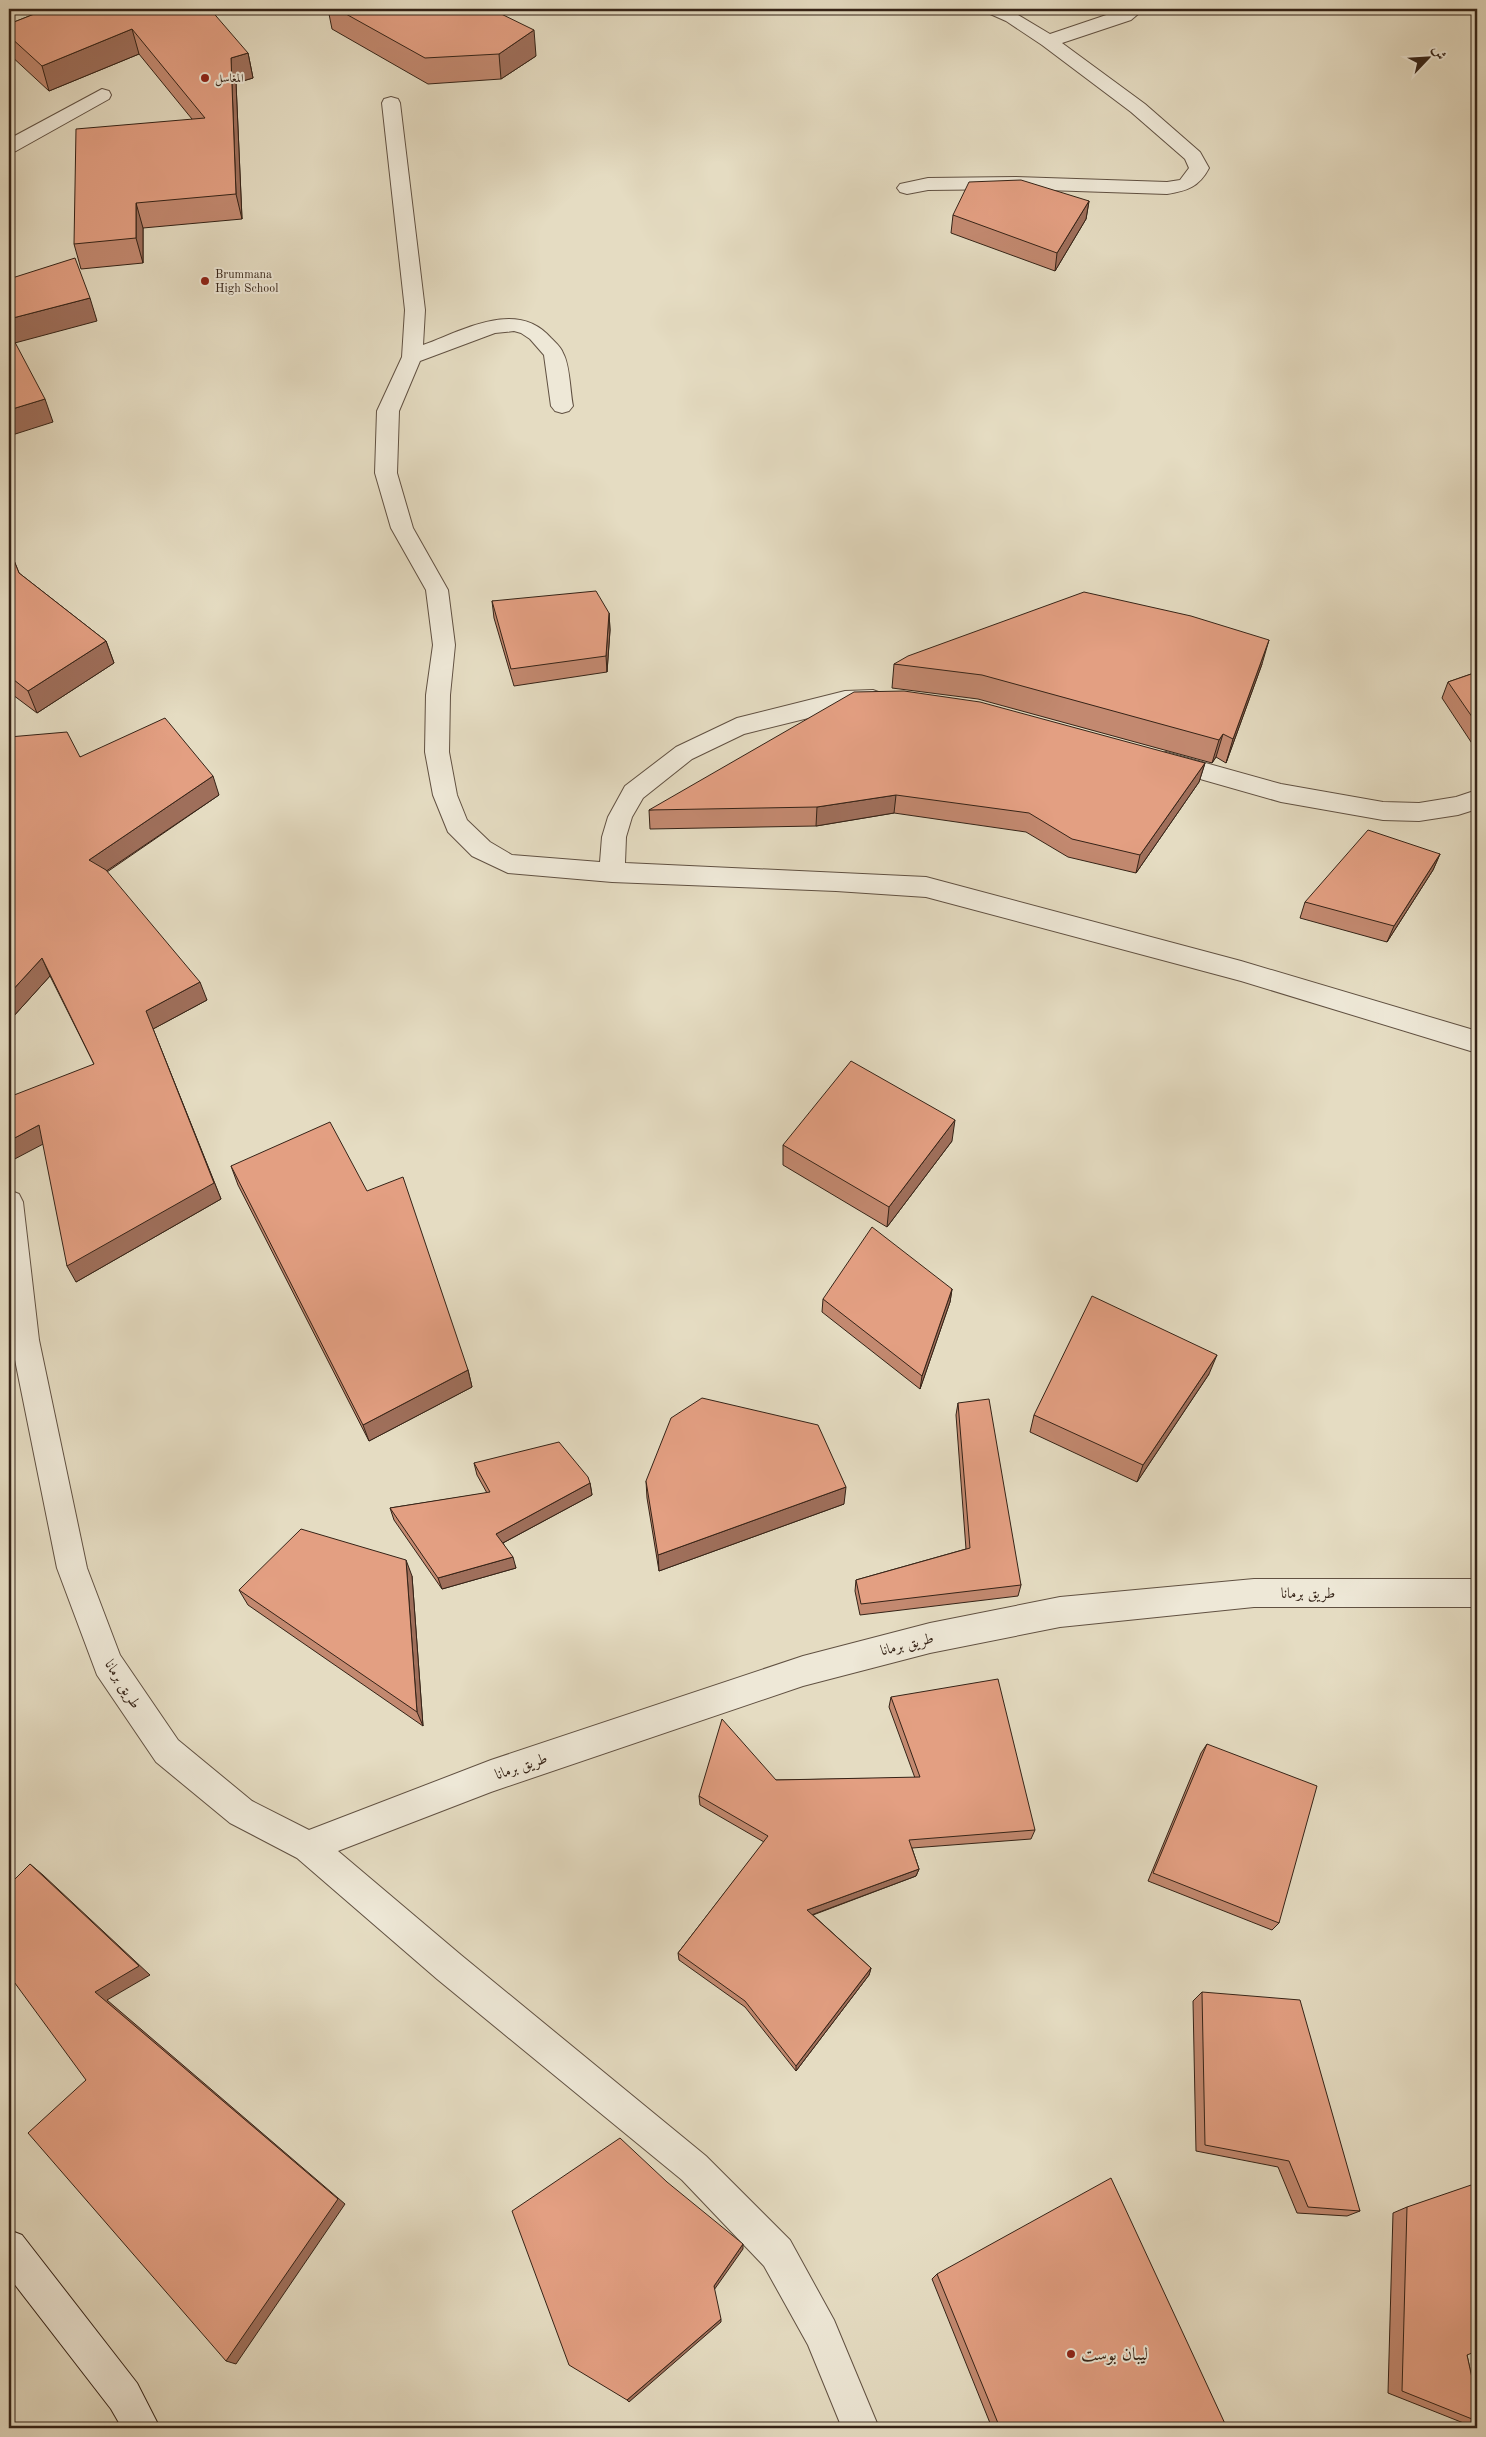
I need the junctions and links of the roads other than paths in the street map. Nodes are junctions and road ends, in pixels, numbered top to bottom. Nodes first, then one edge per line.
1 (994, 9) edge
2 (1135, 9) edge
3 (1048, 41) junction
4 (102, 95) dead end
5 (392, 103) dead end
6 (9, 147) edge
7 (907, 188) dead end
8 (412, 357) junction
9 (562, 406) dead end
10 (892, 699) edge
11 (1148, 756) edge
12 (1477, 799) edge
13 (612, 872) junction
14 (1477, 1042) edge
15 (9, 1202) edge
16 (1477, 1593) edge
17 (308, 1847) junction
18 (9, 2248) edge
19 (142, 2428) edge
20 (860, 2428) edge

1 - 3 street
2 - 3 street
3 - 7 street
4 - 6 street
5 - 8 street
8 - 9 street
8 - 13 street
10 - 13 street
11 - 12 street
13 - 14 street
15 - 17 street, طريق برمانا
16 - 17 street, طريق برمانا
17 - 20 street
18 - 19 street

